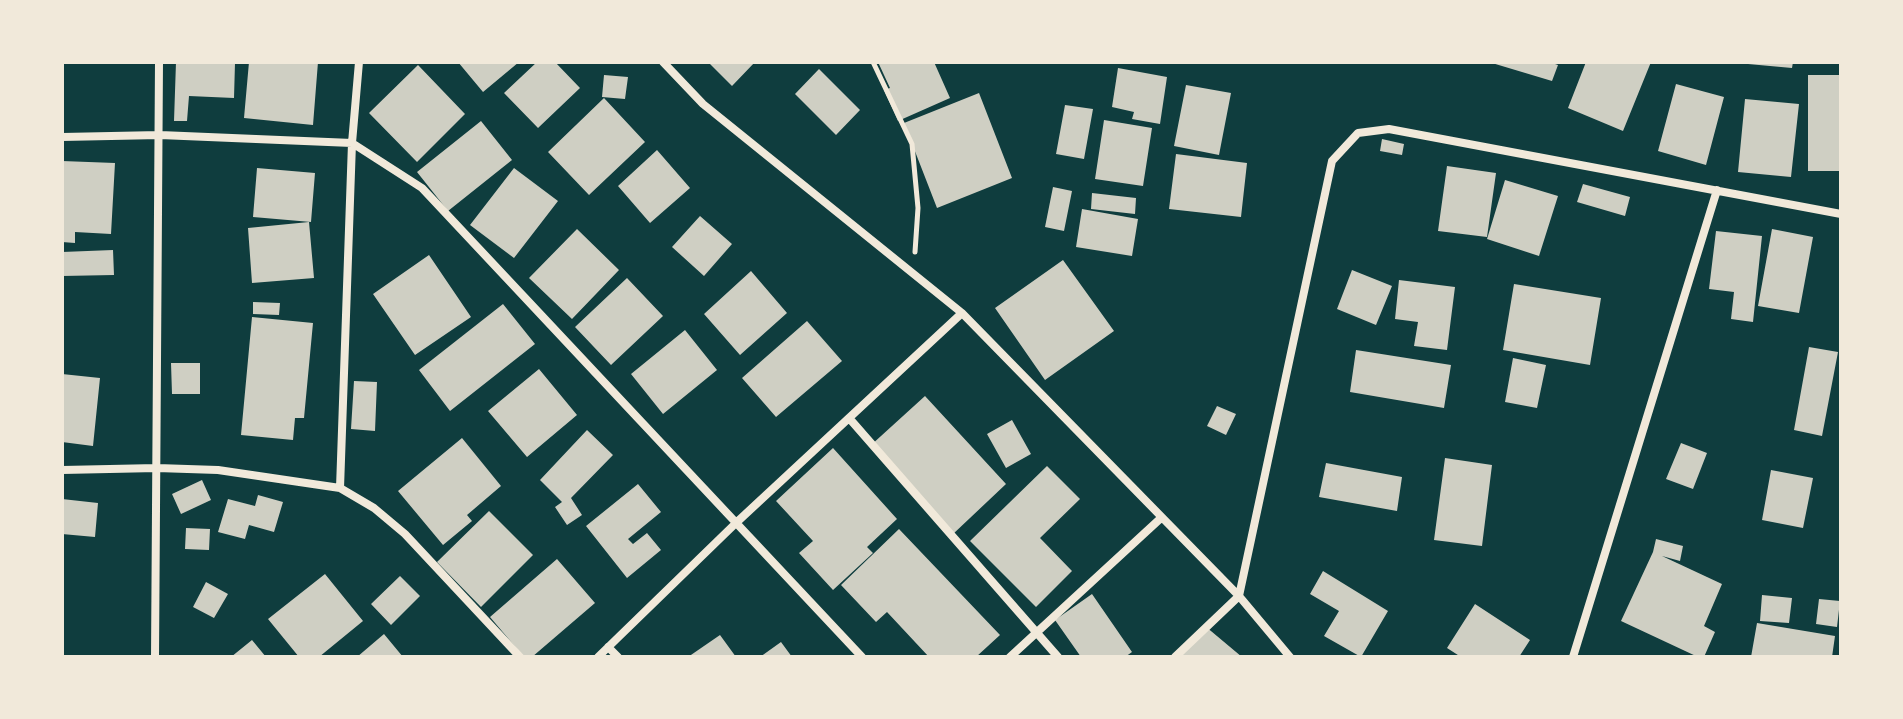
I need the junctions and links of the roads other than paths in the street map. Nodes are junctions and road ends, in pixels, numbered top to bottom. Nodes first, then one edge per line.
1 (159, 62) edge
2 (359, 62) edge
3 (663, 62) edge
4 (160, 135) junction
5 (62, 137) edge
6 (352, 143) junction
7 (1717, 190) junction
8 (1841, 214) edge
9 (962, 313) junction
10 (849, 418) junction
11 (157, 468) junction
12 (62, 470) edge
13 (340, 488) junction
14 (1161, 518) junction
15 (737, 522) junction
16 (1239, 596) junction
17 (1036, 633) junction
18 (608, 647) junction
19 (155, 657) edge
20 (520, 657) edge
21 (598, 657) edge
22 (618, 657) edge
23 (862, 657) edge
24 (1010, 657) edge
25 (1058, 657) edge
26 (1175, 657) edge
27 (1290, 657) edge
28 (1573, 657) edge

1 - 4 street
2 - 6 street
3 - 9 street
4 - 5 street
4 - 6 street
4 - 11 street
6 - 13 street
6 - 15 street
7 - 8 street
7 - 16 street
7 - 28 street
9 - 10 street
9 - 14 street
10 - 15 street
10 - 17 street
11 - 12 street
11 - 13 street
11 - 19 street
13 - 20 street
14 - 16 street
14 - 17 street
15 - 18 street
15 - 23 street
16 - 26 street
16 - 27 street
17 - 24 street
17 - 25 street
18 - 21 street
18 - 22 street

